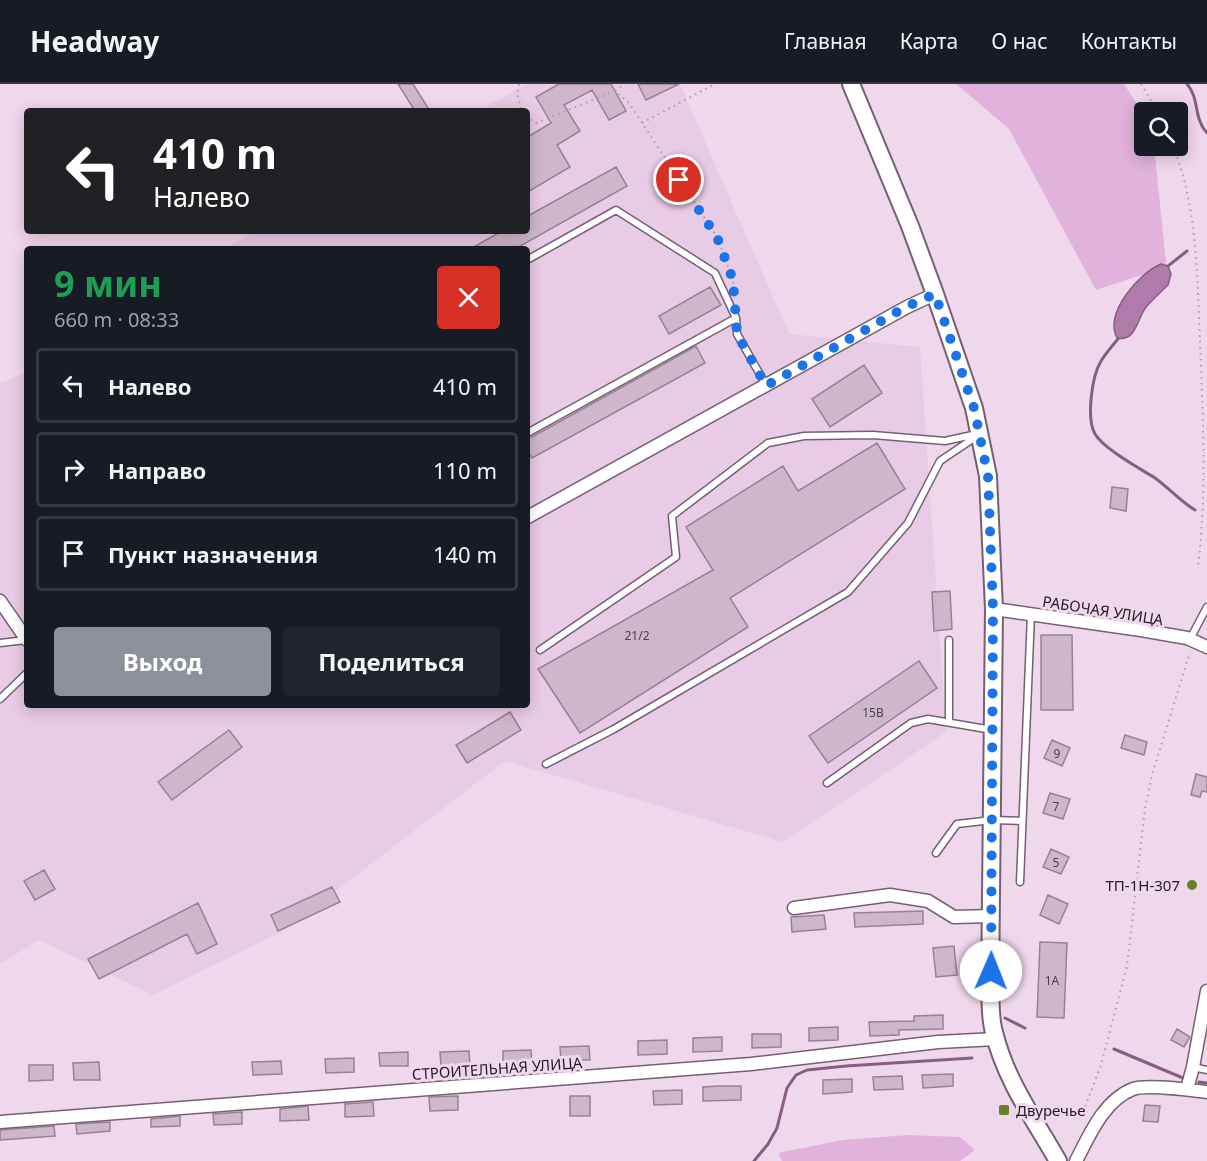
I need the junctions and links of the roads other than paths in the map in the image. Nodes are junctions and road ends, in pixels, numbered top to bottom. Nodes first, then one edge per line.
1 (851, 84) edge
2 (530, 258) edge
3 (935, 294) junction
4 (736, 318) junction
5 (766, 386) junction
6 (530, 431) edge
7 (980, 434) junction
8 (530, 517) edge
9 (0, 601) edge
10 (1207, 607) edge
11 (993, 609) junction
12 (1031, 613) junction
13 (24, 636) edge
14 (24, 640) edge
15 (949, 640) dead end
16 (1192, 640) junction
17 (0, 642) edge
18 (1207, 646) edge
19 (540, 650) dead end
20 (24, 675) edge
21 (0, 699) edge
22 (949, 722) junction
23 (993, 730) junction
24 (546, 764) dead end
25 (827, 783) dead end
26 (992, 820) junction
27 (1022, 821) junction
28 (936, 853) dead end
29 (1020, 882) dead end
30 (794, 908) dead end
31 (991, 916) junction
32 (1207, 991) edge
33 (996, 1039) junction
34 (1193, 1067) junction
35 (1207, 1070) edge
36 (1186, 1089) junction
37 (1207, 1092) edge
38 (0, 1122) edge
39 (1058, 1161) edge
40 (1076, 1161) edge

1 - 3 main road
2 - 4 lane
3 - 5 street
3 - 7 main road
4 - 5 lane
4 - 6 lane
5 - 8 street
7 - 11 main road
7 - 19 lane
7 - 24 lane
9 - 13 street
10 - 16 lane
11 - 12 street, РАБОЧАЯ УЛИЦА
11 - 23 main road
12 - 16 street, РАБОЧАЯ УЛИЦА
12 - 27 lane
14 - 17 lane
15 - 22 lane
16 - 18 street, РАБОЧАЯ УЛИЦА
20 - 21 lane
22 - 23 lane
22 - 25 lane
23 - 26 main road
26 - 27 lane
26 - 28 lane
26 - 31 main road
27 - 29 lane
30 - 31 street
31 - 33 main road
32 - 34 street
33 - 38 street, СТРОИТЕЛЬНАЯ УЛИЦА
33 - 39 main road
34 - 35 lane
34 - 36 street
36 - 37 street
36 - 40 street

